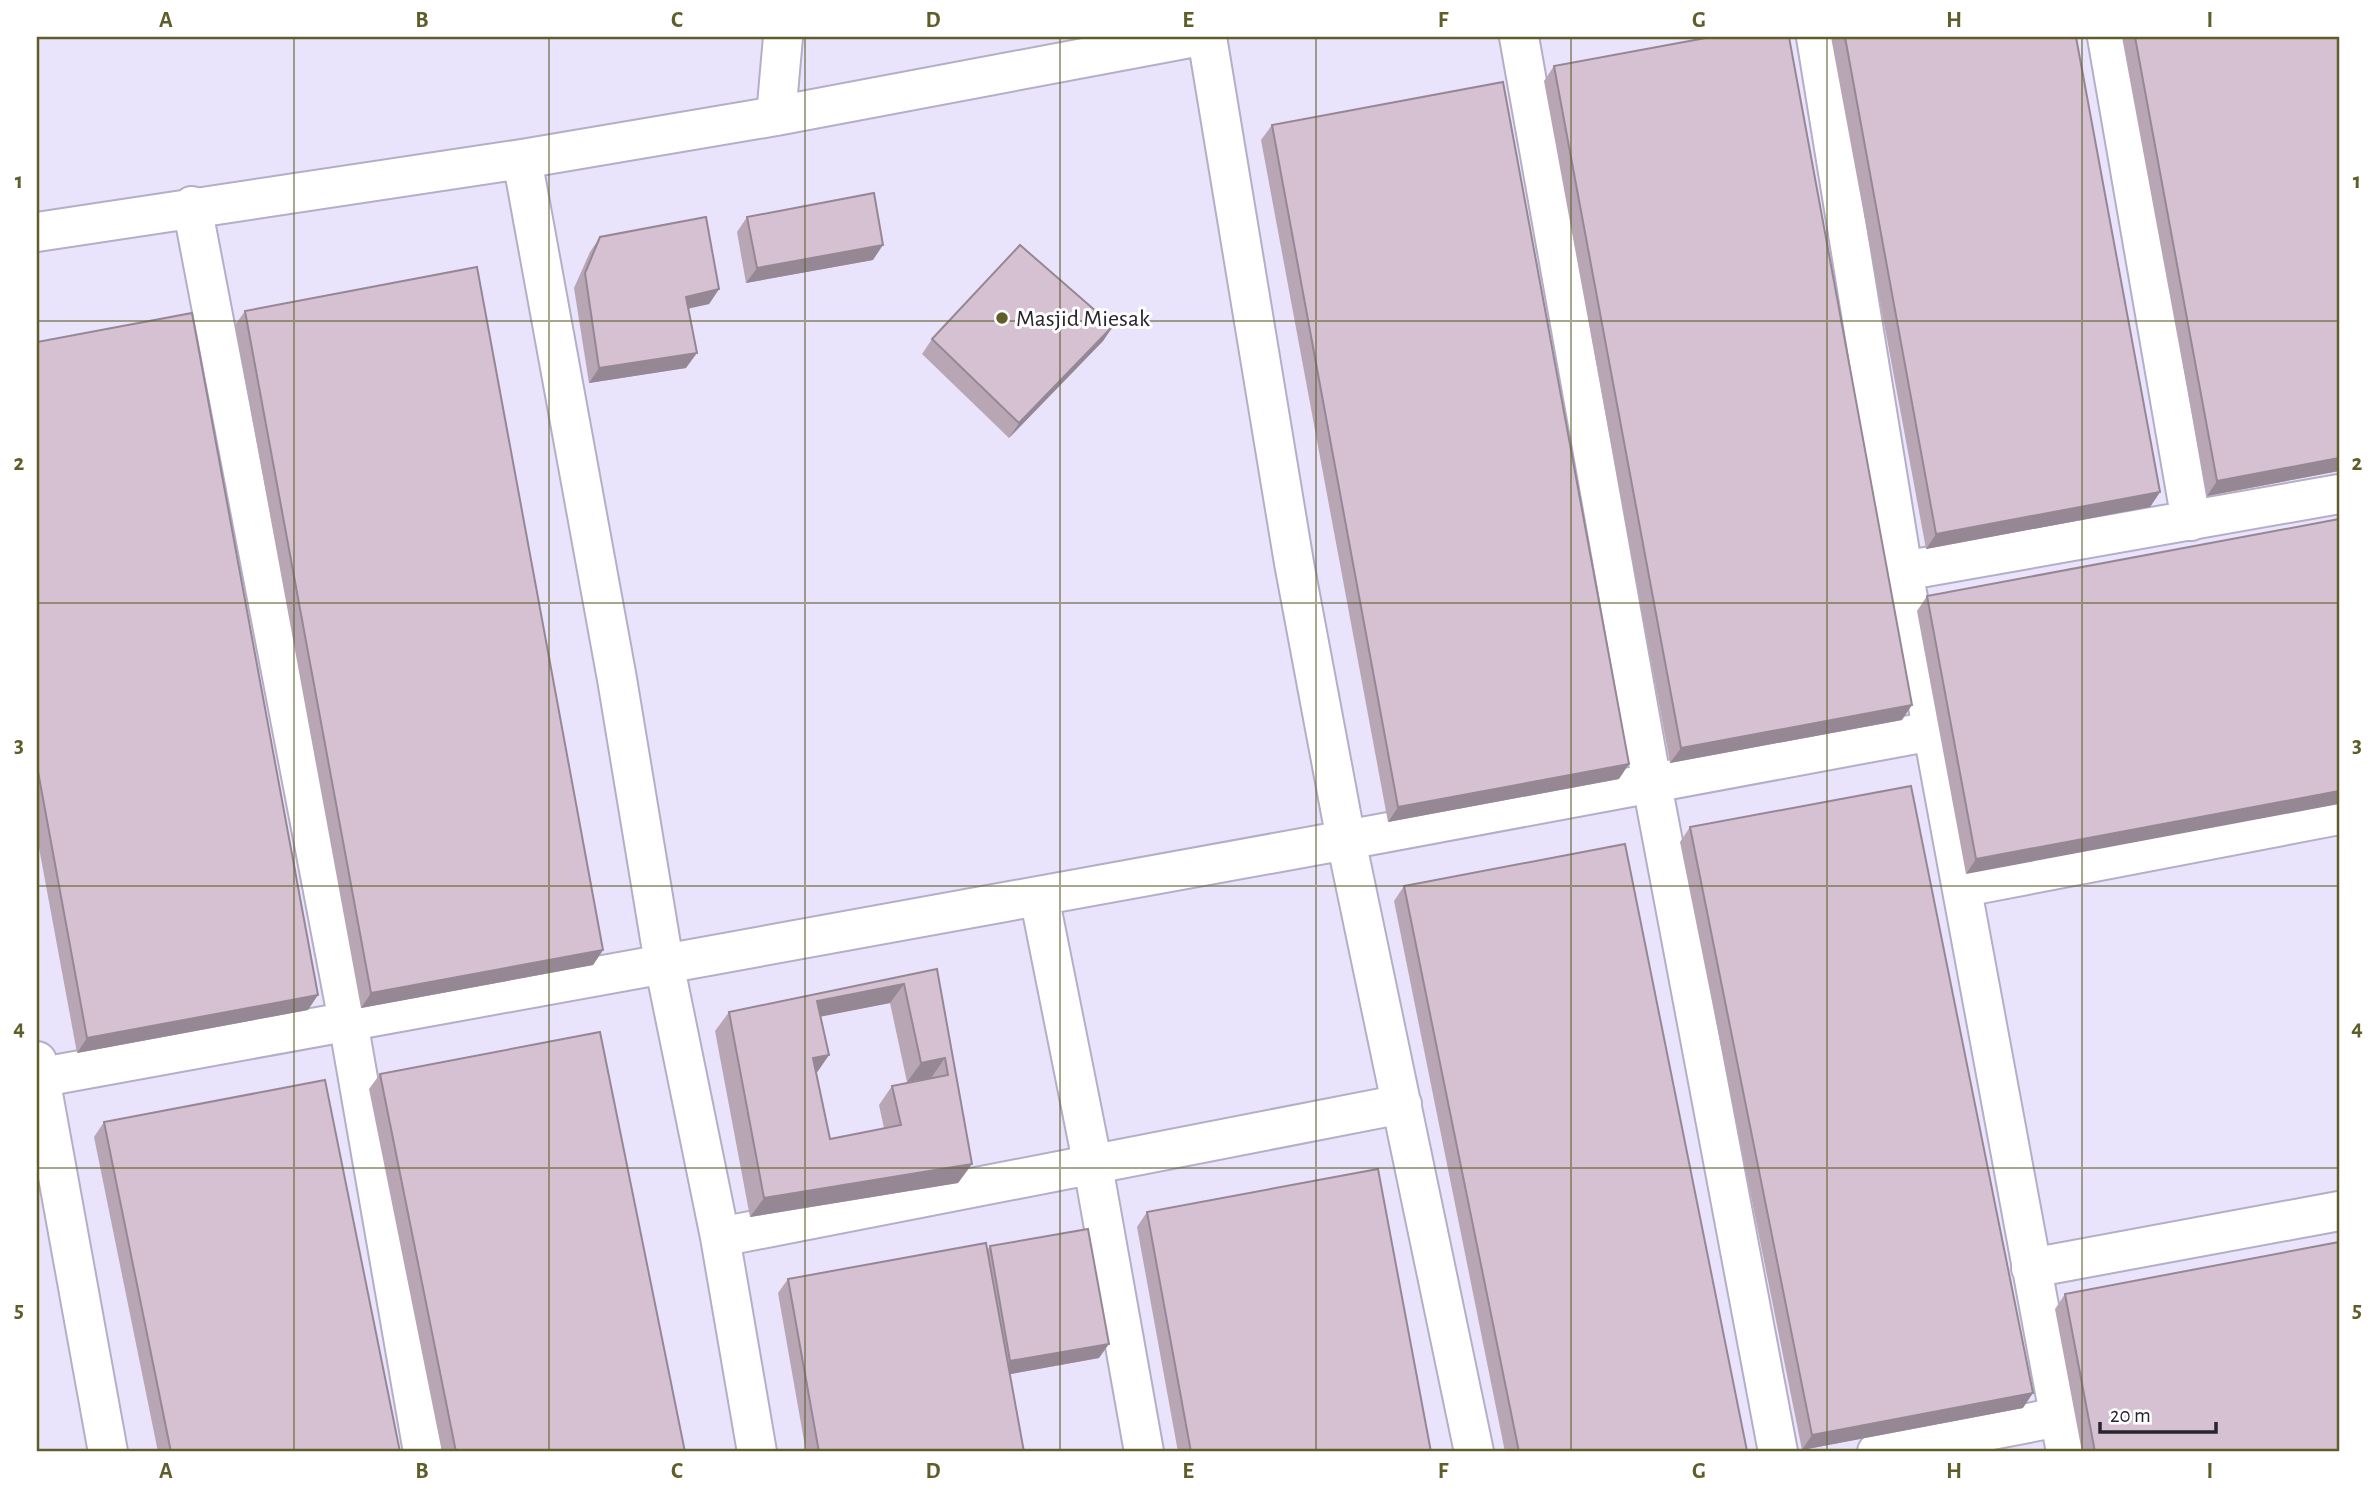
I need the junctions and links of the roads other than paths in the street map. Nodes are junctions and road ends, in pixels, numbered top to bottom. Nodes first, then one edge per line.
1 (783, 37) edge
2 (1195, 37) edge
3 (1207, 37) edge
4 (1519, 37) edge
5 (1816, 37) edge
6 (2107, 37) edge
7 (776, 116) junction
8 (522, 159) junction
9 (192, 206) junction
10 (37, 232) edge
11 (2339, 494) edge
12 (2191, 521) junction
13 (1903, 571) junction
14 (1932, 731) junction
15 (1651, 784) junction
16 (2339, 816) edge
17 (1346, 841) junction
18 (1964, 887) junction
19 (1039, 896) junction
20 (664, 963) junction
21 (348, 1021) junction
22 (38, 1072) edge
23 (1402, 1104) junction
24 (1093, 1166) junction
25 (2339, 1211) edge
26 (719, 1237) junction
27 (2031, 1268) junction
28 (2062, 1434) edge
29 (108, 1452) edge
30 (424, 1452) edge
31 (757, 1452) edge
32 (1144, 1452) edge
33 (1474, 1452) edge
34 (1778, 1452) edge
35 (1877, 1452) edge

1 - 7 street
2 - 7 street
3 - 17 street
4 - 15 street
5 - 13 street
6 - 12 street
7 - 8 street
8 - 9 street
8 - 20 street
9 - 10 street
9 - 21 street
11 - 12 street
12 - 13 street
13 - 14 street
14 - 15 street
14 - 18 street
15 - 17 street
15 - 34 street
16 - 18 street
17 - 19 street
17 - 23 street
18 - 27 street
19 - 20 street
19 - 24 street
20 - 21 street
20 - 26 street
21 - 22 street
21 - 30 street
22 - 29 street
23 - 24 street
23 - 33 street
24 - 26 street
24 - 32 street
25 - 27 street
26 - 31 street
27 - 28 street
28 - 35 street

